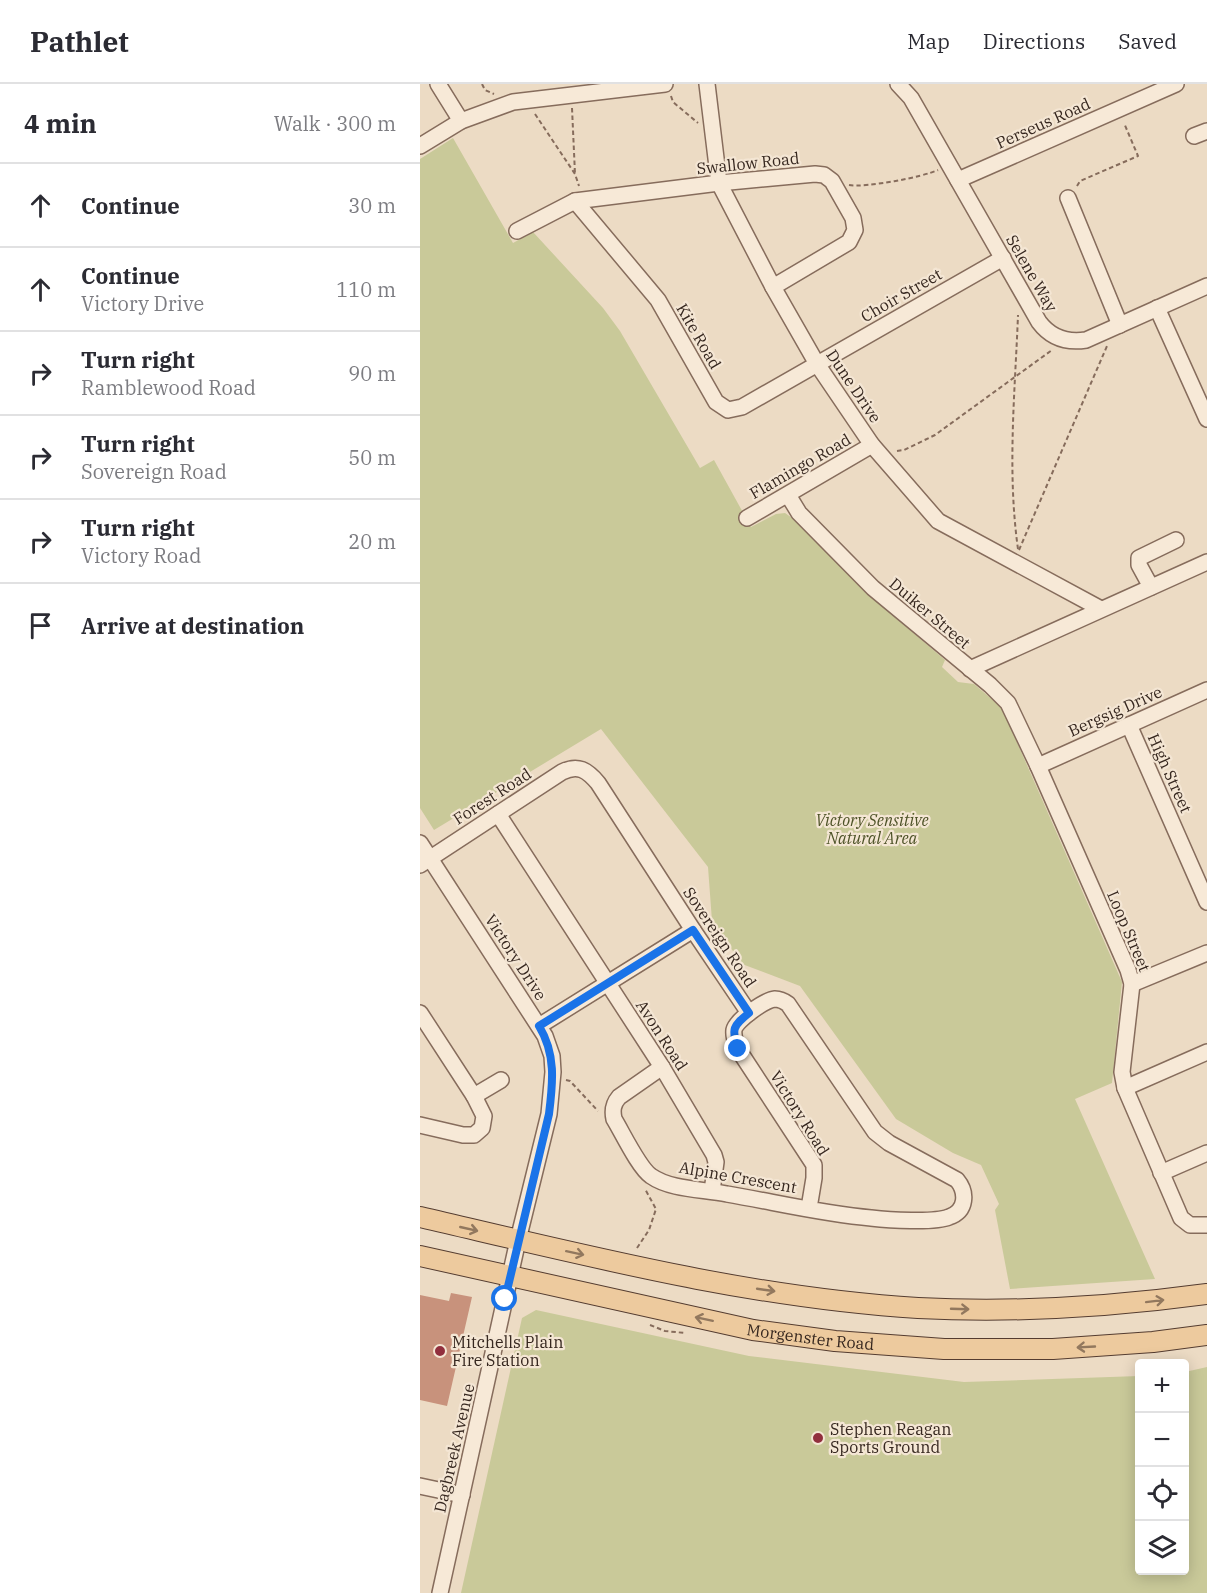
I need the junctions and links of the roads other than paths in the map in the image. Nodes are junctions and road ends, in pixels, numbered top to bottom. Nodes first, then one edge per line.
1 (438, 84) edge
2 (707, 84) edge
3 (898, 84) edge
4 (1176, 84) edge
5 (661, 87) edge
6 (461, 121) junction
7 (420, 146) edge
8 (958, 180) junction
9 (719, 183) junction
10 (1068, 198) road end
11 (579, 201) junction
12 (518, 231) dead end
13 (1003, 258) junction
14 (1207, 286) edge
15 (773, 287) junction
16 (1157, 308) junction
17 (1113, 328) junction
18 (817, 364) junction
19 (1205, 410) edge
20 (876, 449) junction
21 (788, 495) junction
22 (747, 518) dead end
23 (1176, 540) dead end
24 (1207, 562) edge
25 (1151, 587) junction
26 (1101, 609) junction
27 (969, 669) junction
28 (1207, 690) edge
29 (1129, 725) junction
30 (1038, 766) junction
31 (575, 768) joint
32 (498, 814) junction
33 (420, 843) edge
34 (425, 862) edge
35 (1207, 902) edge
36 (693, 930) junction
37 (1207, 953) edge
38 (607, 984) junction
39 (1132, 984) junction
40 (420, 1013) edge
41 (749, 1013) junction
42 (539, 1026) junction
43 (1207, 1052) edge
44 (662, 1067) junction
45 (501, 1080) dead end
46 (1125, 1088) junction
47 (474, 1096) junction
48 (420, 1125) edge
49 (1207, 1153) edge
50 (1161, 1173) junction
51 (712, 1191) junction
52 (809, 1208) junction
53 (960, 1208) joint
54 (420, 1217) edge
55 (1207, 1225) edge
56 (518, 1240) junction
57 (420, 1256) edge
58 (510, 1276) junction
59 (1207, 1294) edge
60 (1207, 1335) edge
61 (420, 1486) edge
62 (462, 1495) junction
63 (440, 1593) edge

1 - 6 street
2 - 9 street, Dune Drive
3 - 8 street, Selene Way
4 - 8 street, Perseus Road
5 - 6 street
6 - 7 street
8 - 13 street, Selene Way
9 - 11 street, Swallow Road
9 - 15 street, Dune Drive
9 - 15 street, Swallow Road
10 - 17 street
11 - 12 street, Swallow Road
11 - 18 street, Kite Road
13 - 17 street, Selene Way
13 - 18 street, Choir Street
14 - 16 street
15 - 18 street, Dune Drive
16 - 17 street
16 - 19 street
18 - 20 street, Dune Drive
20 - 21 street, Flamingo Road
20 - 26 street, Dune Drive
21 - 22 street, Flamingo Road
21 - 27 street, Duiker Street
23 - 25 street
24 - 25 street
25 - 26 street
26 - 27 street
27 - 30 street, Duiker Street
28 - 29 street, Bergsig Drive
29 - 30 street, Bergsig Drive
29 - 35 street, High Street
30 - 39 street, Loop Street
31 - 32 street, Forest Road
31 - 36 street, Sovereign Road
32 - 34 street, Forest Road
32 - 38 street, Avon Road
33 - 34 street, Victory Drive
34 - 42 street, Victory Drive
36 - 38 street
36 - 41 street, Sovereign Road
37 - 39 street
38 - 42 street
38 - 44 street, Avon Road
39 - 46 street, Loop Street
40 - 47 street
41 - 52 street, Victory Road
41 - 53 street, Sovereign Road
42 - 56 street, Victory Drive
43 - 46 street
44 - 51 street, Avon Road
44 - 51 street, Alpine Crescent
45 - 47 street
46 - 50 street, Loop Street
47 - 48 street
49 - 50 street
50 - 55 street, Loop Street
51 - 52 street, Alpine Crescent
52 - 53 street, Alpine Crescent
54 -> 56 main road
56 - 58 street, Victory Drive
56 -> 59 main road
57 - 58 main road, Morgenster Road
60 -> 58 main road, Morgenster Road
58 - 62 street, Dagbreek Avenue
61 - 62 street
62 - 63 street, Dagbreek Avenue

